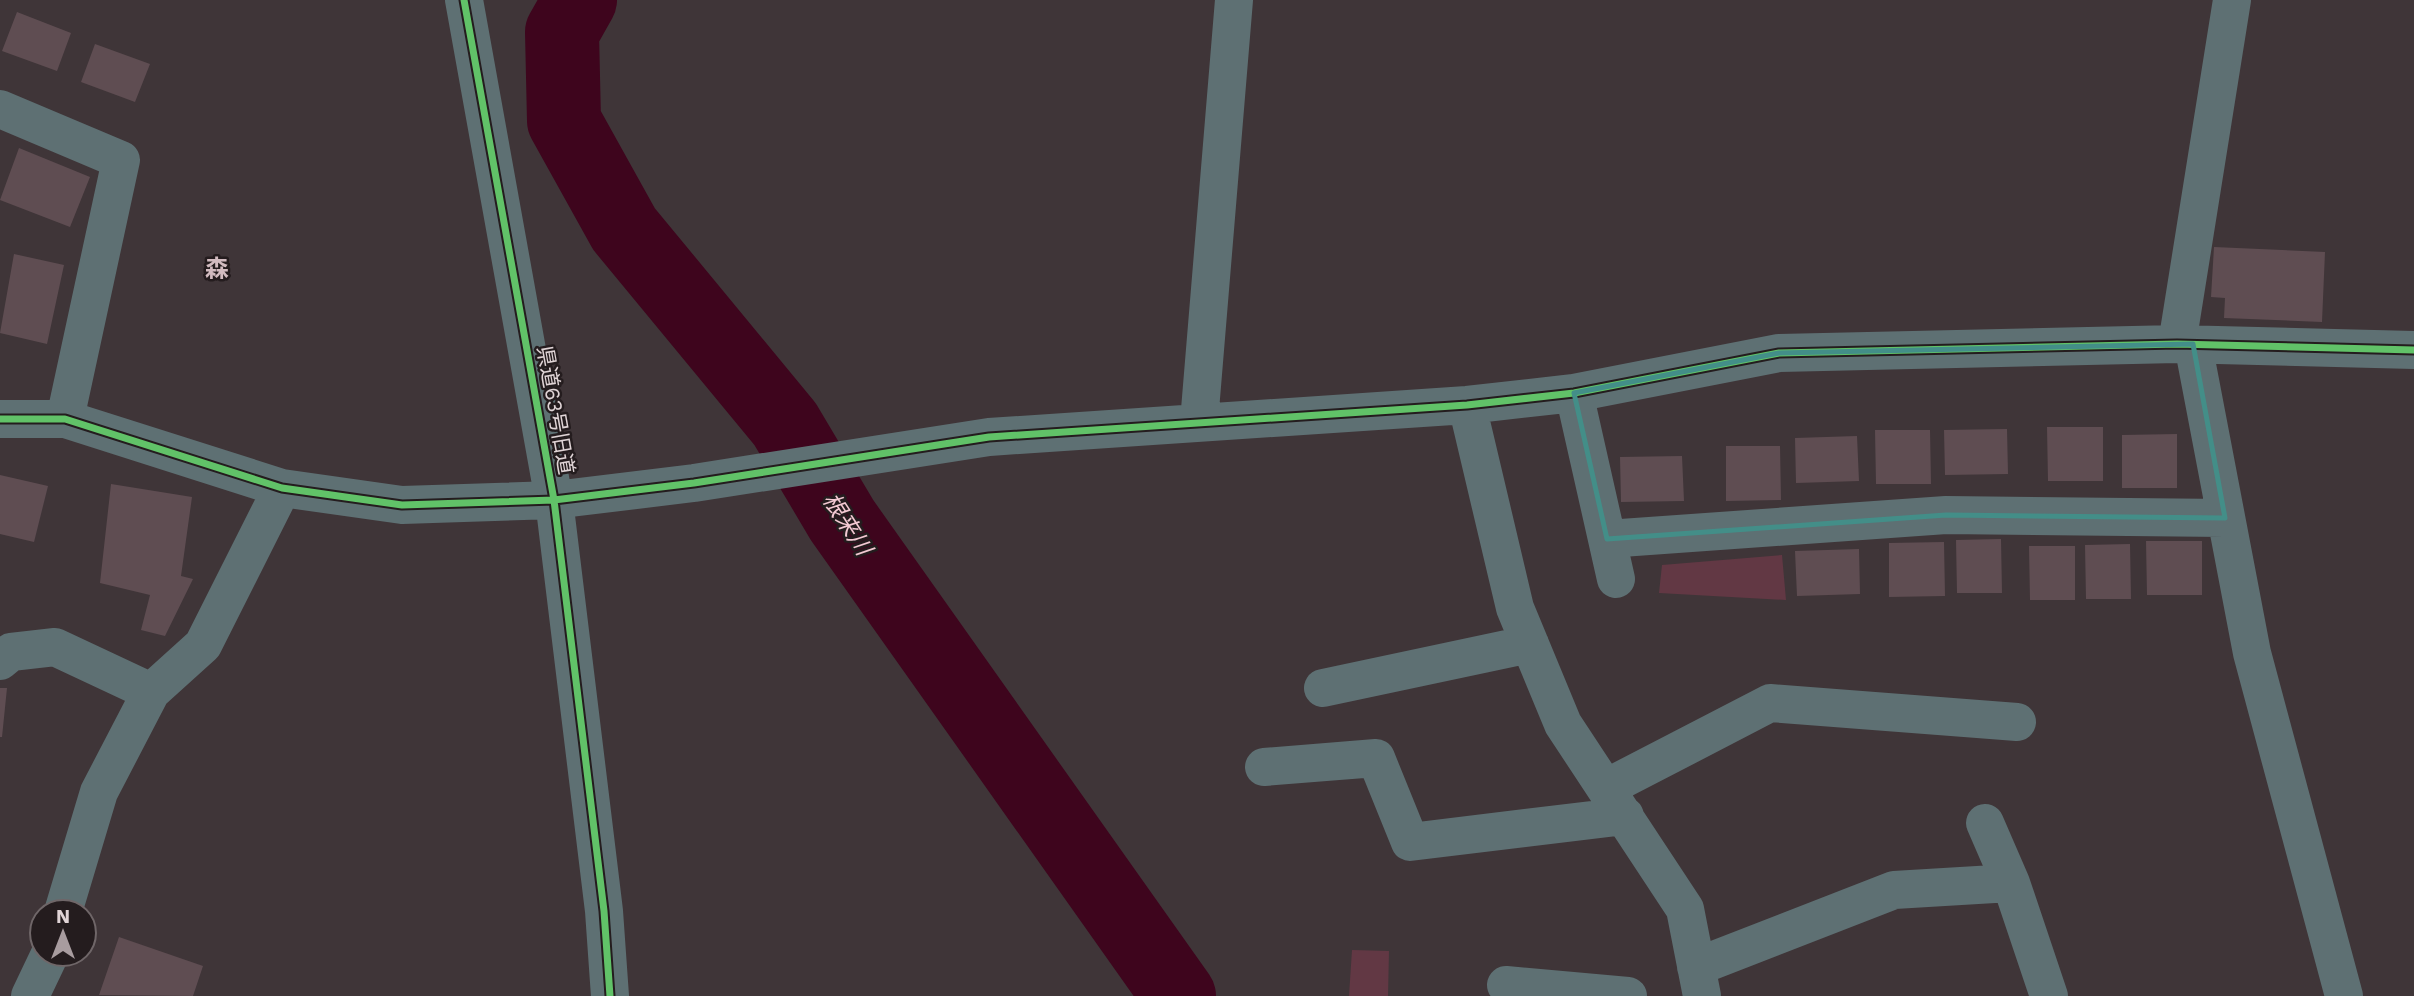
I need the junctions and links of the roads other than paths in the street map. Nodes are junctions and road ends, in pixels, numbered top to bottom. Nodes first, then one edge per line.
1 (464, 0) edge
2 (1234, 0) edge
3 (2232, 0) edge
4 (0, 109) edge
5 (2185, 344) junction
6 (2414, 350) edge
7 (1574, 393) junction
8 (1467, 405) junction
9 (0, 419) edge
10 (65, 419) junction
11 (1199, 422) junction
12 (282, 488) junction
13 (554, 500) junction
14 (2225, 518) junction
15 (1607, 539) junction
16 (1616, 579) dead end
17 (1530, 644) junction
18 (0, 662) edge
19 (1324, 688) dead end
20 (151, 692) junction
21 (2017, 722) dead end
22 (1264, 767) dead end
23 (1615, 802) junction
24 (1985, 823) dead end
25 (2011, 883) junction
26 (67, 898) edge
27 (43, 968) edge
28 (1699, 981) edge
29 (1506, 985) dead end
30 (30, 996) edge
31 (610, 996) edge
32 (1628, 996) edge
33 (2049, 996) edge
34 (2344, 996) edge

1 - 13 street, 県道63号旧道
2 - 11 street
3 - 5 street
4 - 10 street
5 - 6 street
5 - 7 street
5 - 14 street
7 - 8 street
7 - 15 street
8 - 11 street
8 - 17 street
9 - 10 street
10 - 12 street
11 - 13 street
12 - 13 street
12 - 20 street
13 - 31 street, 県道63号旧道
14 - 15 street
14 - 34 street
15 - 16 street
17 - 19 street
17 - 23 street
18 - 20 street
20 - 26 street
21 - 23 street
22 - 23 street
23 - 28 street
24 - 25 street
25 - 28 street
25 - 33 street
27 - 30 street
29 - 32 street

